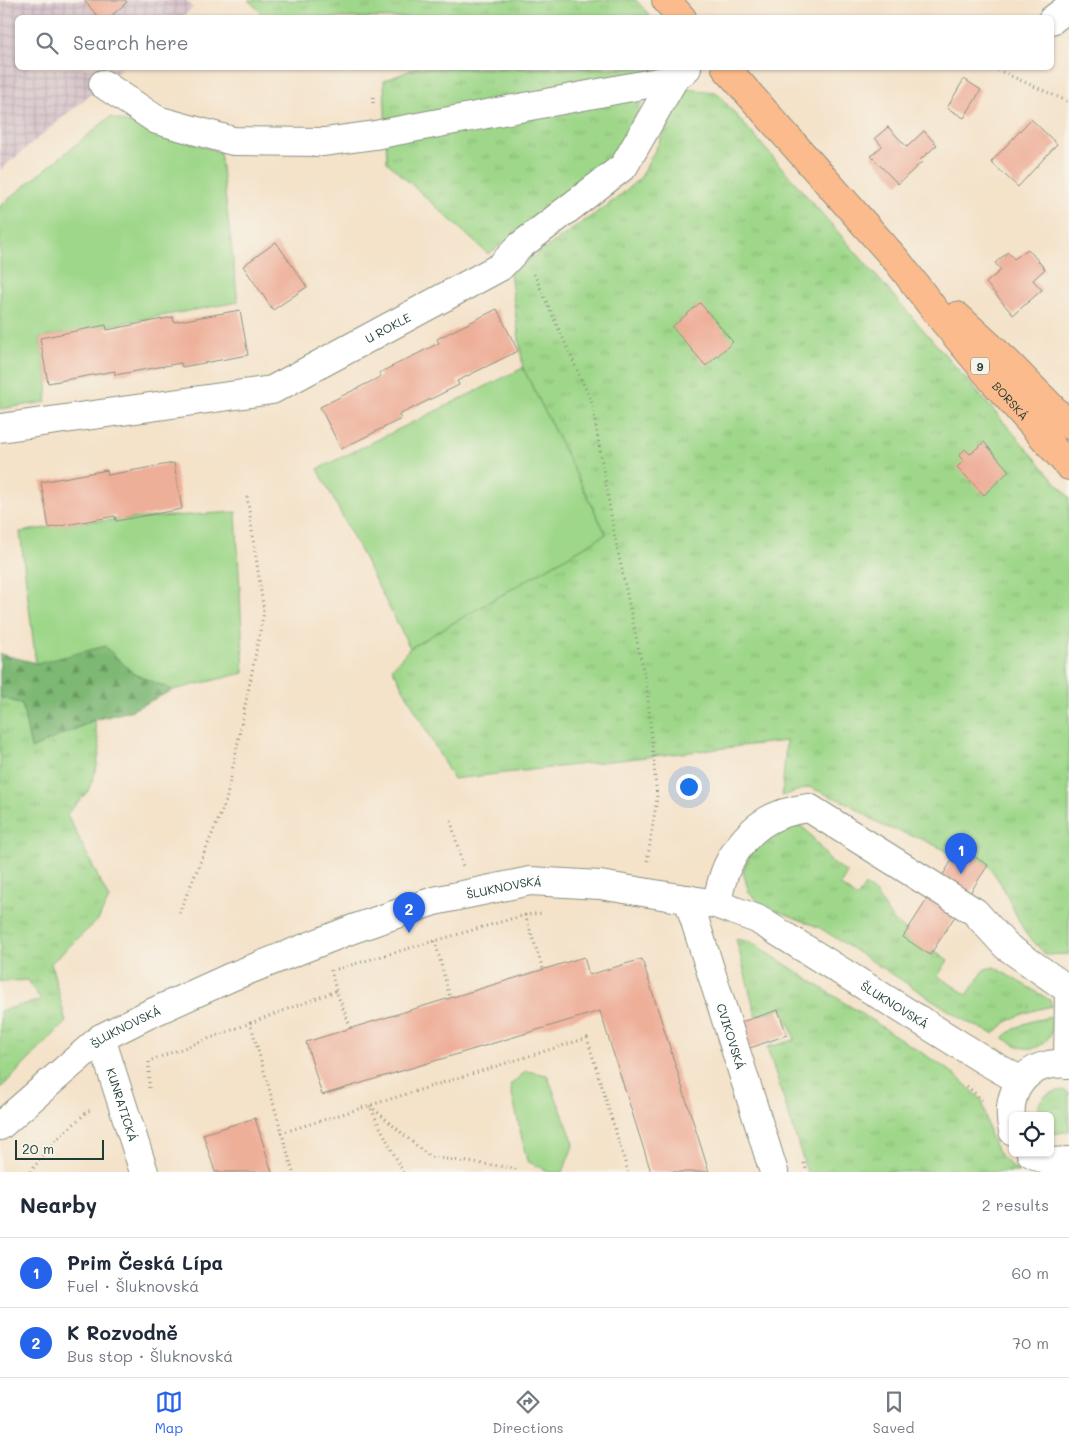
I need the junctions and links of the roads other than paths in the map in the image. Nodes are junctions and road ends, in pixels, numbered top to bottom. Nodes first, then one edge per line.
1 (666, 0) edge
2 (1069, 7) edge
3 (679, 15) edge
4 (1054, 18) edge
5 (728, 70) edge
6 (680, 73) edge
7 (103, 84) dead end
8 (898, 262) junction
9 (1069, 425) edge
10 (0, 428) edge
11 (1069, 466) edge
12 (688, 900) junction
13 (716, 904) junction
14 (1069, 990) edge
15 (101, 1038) junction
16 (1068, 1064) edge
17 (1021, 1081) junction
18 (1010, 1112) edge
19 (0, 1126) edge
20 (1039, 1157) edge
21 (1069, 1161) edge
22 (144, 1172) edge
23 (774, 1172) edge

1 - 3 main road
2 - 4 street
5 - 8 main road, BORSKÁ / 9
6 - 7 street
6 - 10 street, U ROKLE
8 - 9 main road, BORSKÁ / 9
8 - 11 main road, BORSKÁ / 9
12 - 13 street, ŠLUKNOVSKÁ
12 - 15 street, ŠLUKNOVSKÁ
12 - 23 street, CVIKOVSKÁ
13 - 14 street
13 - 17 street, ŠLUKNOVSKÁ
14 - 16 street
15 - 19 street, ŠLUKNOVSKÁ
15 - 22 street, KUNRATICKÁ
16 - 17 street
17 - 18 street
20 - 21 street

